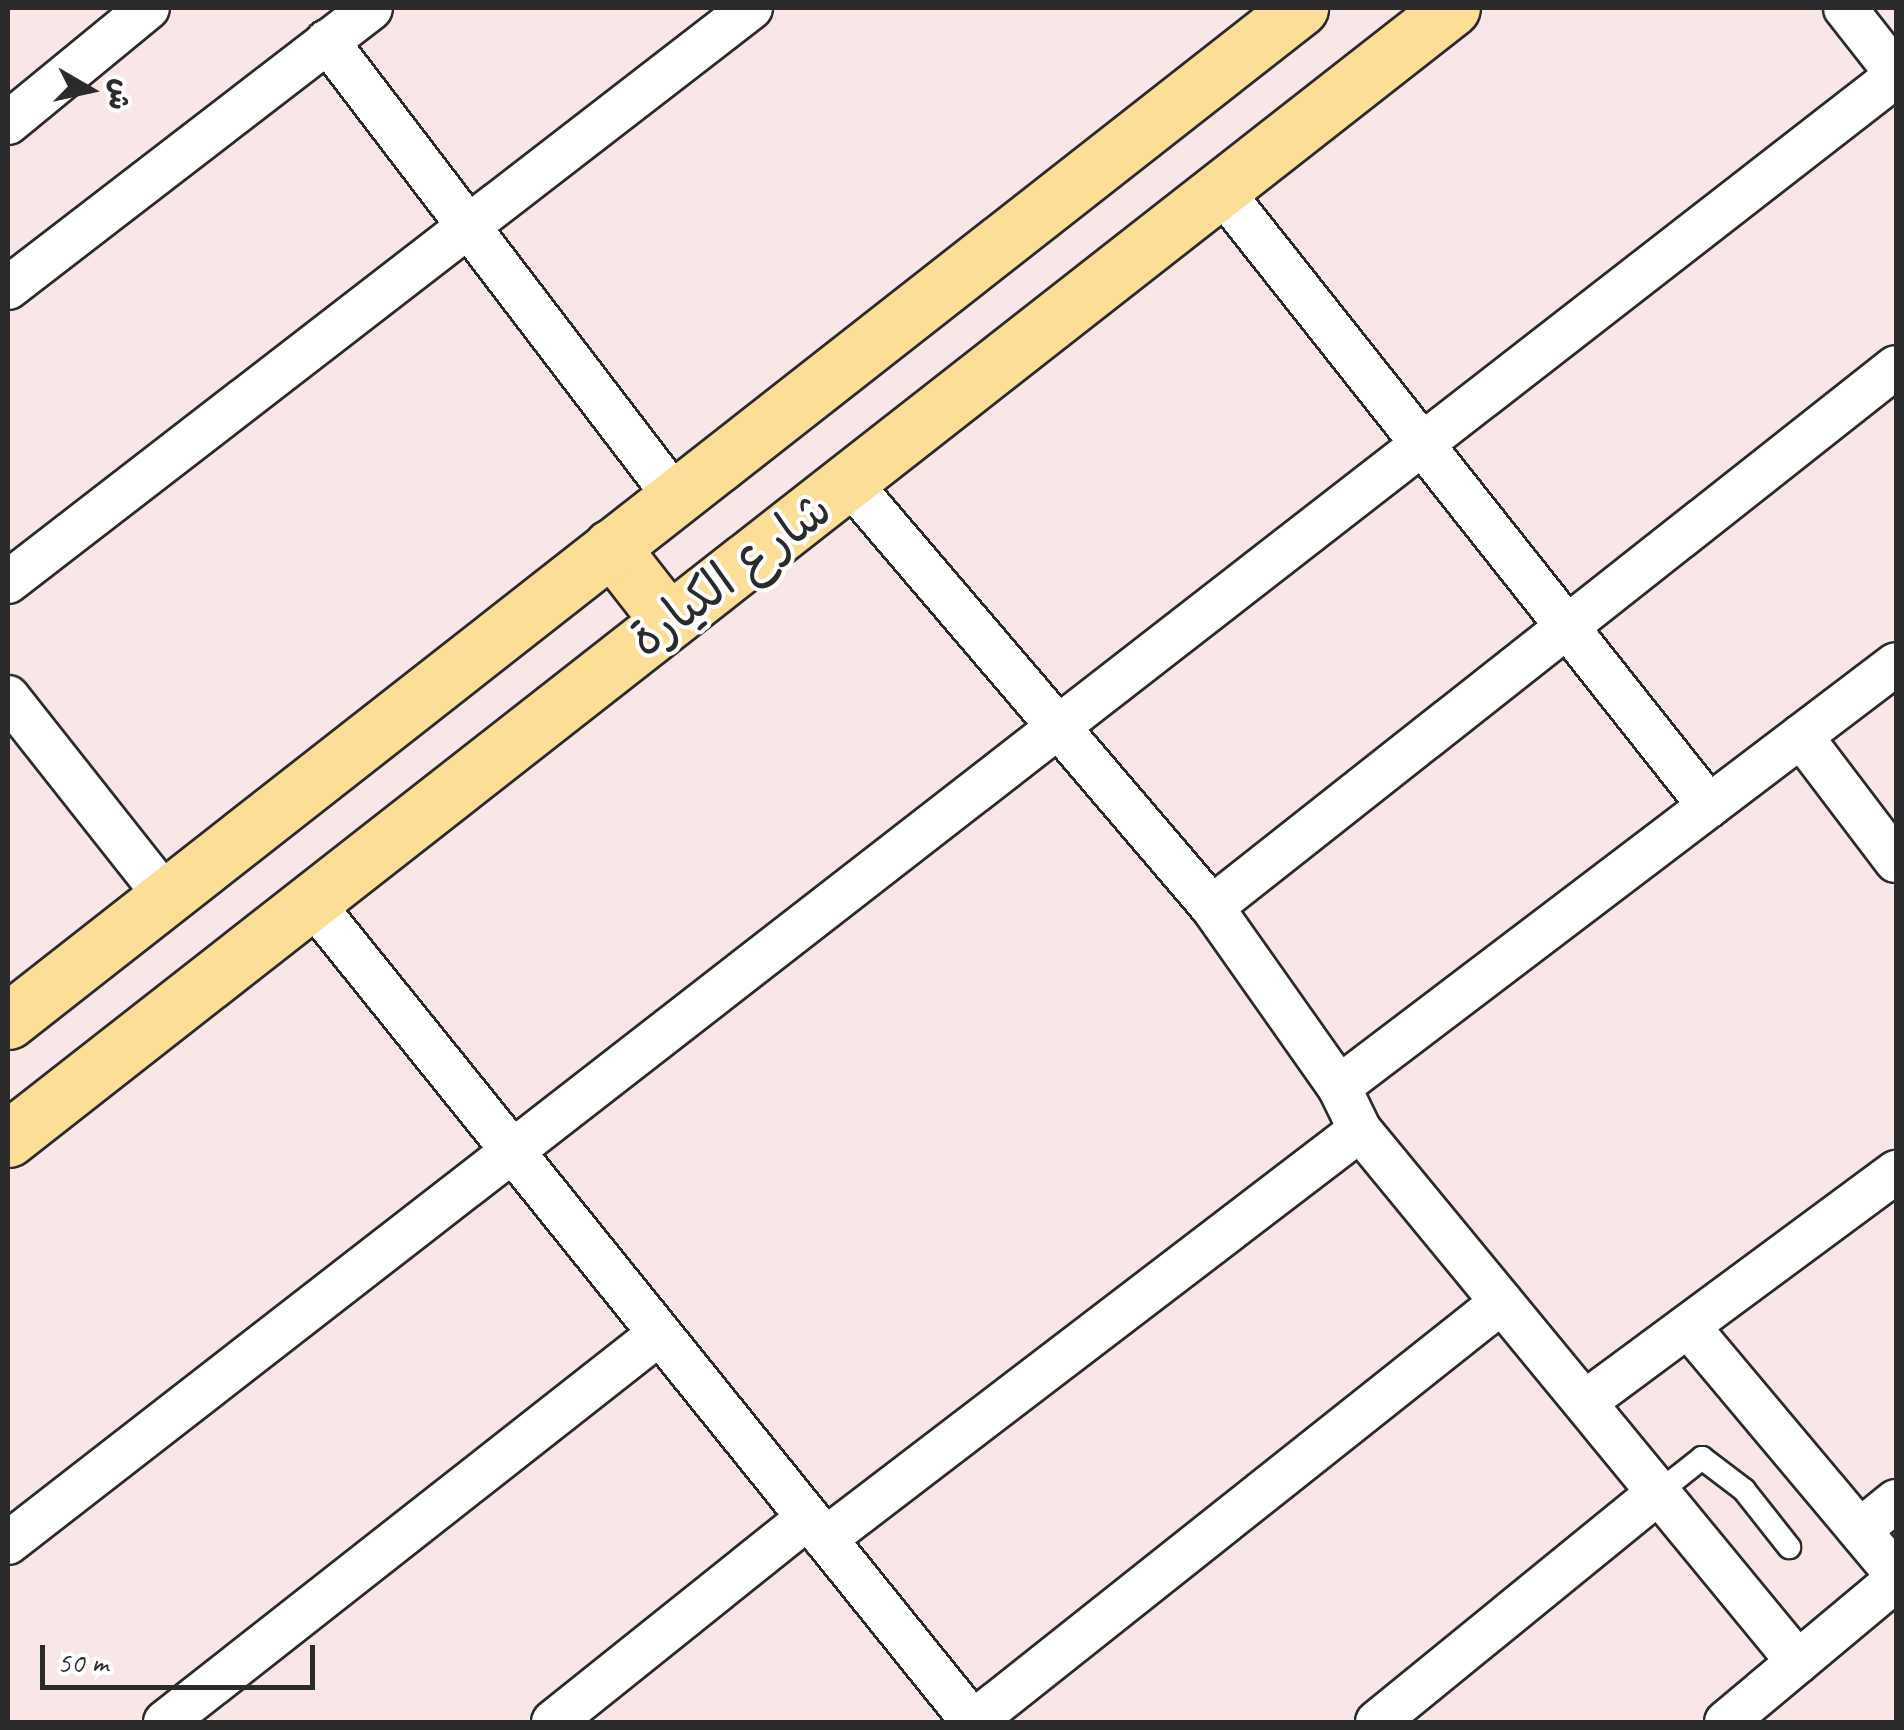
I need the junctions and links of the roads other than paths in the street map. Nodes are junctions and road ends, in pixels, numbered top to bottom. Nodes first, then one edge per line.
1 (148, 8) edge
2 (371, 8) edge
3 (751, 8) edge
4 (1300, 8) edge
5 (1452, 8) edge
6 (1845, 8) edge
7 (327, 41) junction
8 (1896, 75) edge
9 (8, 123) edge
10 (1221, 190) junction
11 (468, 226) junction
12 (8, 288) edge
13 (1896, 367) edge
14 (1422, 445) junction
15 (850, 483) junction
16 (675, 497) junction
17 (611, 547) junction
18 (8, 582) edge
19 (668, 620) junction
20 (1567, 627) junction
21 (1896, 664) edge
22 (8, 697) edge
23 (1058, 727) junction
24 (1801, 736) junction
25 (1709, 806) junction
26 (1896, 861) edge
27 (166, 896) junction
28 (311, 901) junction
29 (1212, 907) junction
30 (8, 1020) edge
31 (1339, 1088) junction
32 (1360, 1130) junction
33 (8, 1140) edge
34 (512, 1151) junction
35 (1896, 1172) edge
36 (1502, 1302) junction
37 (1688, 1326) junction
38 (660, 1334) junction
39 (1584, 1402) junction
40 (1658, 1492) junction
41 (1896, 1501) edge
42 (816, 1528) junction
43 (1860, 1530) junction
44 (8, 1543) edge
45 (1789, 1547) dead end
46 (1896, 1577) edge
47 (1798, 1662) junction
48 (165, 1722) edge
49 (554, 1722) edge
50 (1377, 1722) edge
51 (1726, 1722) edge

1 - 9 street
2 - 7 street
3 - 11 street
4 - 16 main road, شارع الكيارة
5 - 10 main road, شارع الكيارة
6 - 8 street
7 - 11 street
7 - 12 street
8 - 14 street
10 - 14 street
10 - 15 main road, شارع الكيارة
11 - 16 street
11 - 18 street
13 - 20 street
14 - 20 street
14 - 23 street
15 - 19 main road, شارع الكيارة
15 - 23 street
16 - 17 main road, شارع الكيارة
17 - 19 main road
17 - 27 main road, شارع الكيارة
19 - 28 main road, شارع الكيارة
20 - 25 street
20 - 29 street
21 - 24 street
22 - 27 street
23 - 29 street
23 - 34 street
24 - 25 street
24 - 26 street
25 - 31 street
27 - 30 main road, شارع الكيارة
28 - 33 main road, شارع الكيارة
28 - 34 street
29 - 31 street
31 - 32 street
32 - 36 street
32 - 42 street
34 - 38 street
34 - 44 street
35 - 37 street
36 - 39 street
36 - 42 street
37 - 39 street
37 - 43 street
38 - 42 street
38 - 48 street
39 - 40 street
40 - 45 lane
40 - 47 street
40 - 50 street
41 - 43 street
42 - 49 street
43 - 46 street
46 - 47 street
47 - 51 street

